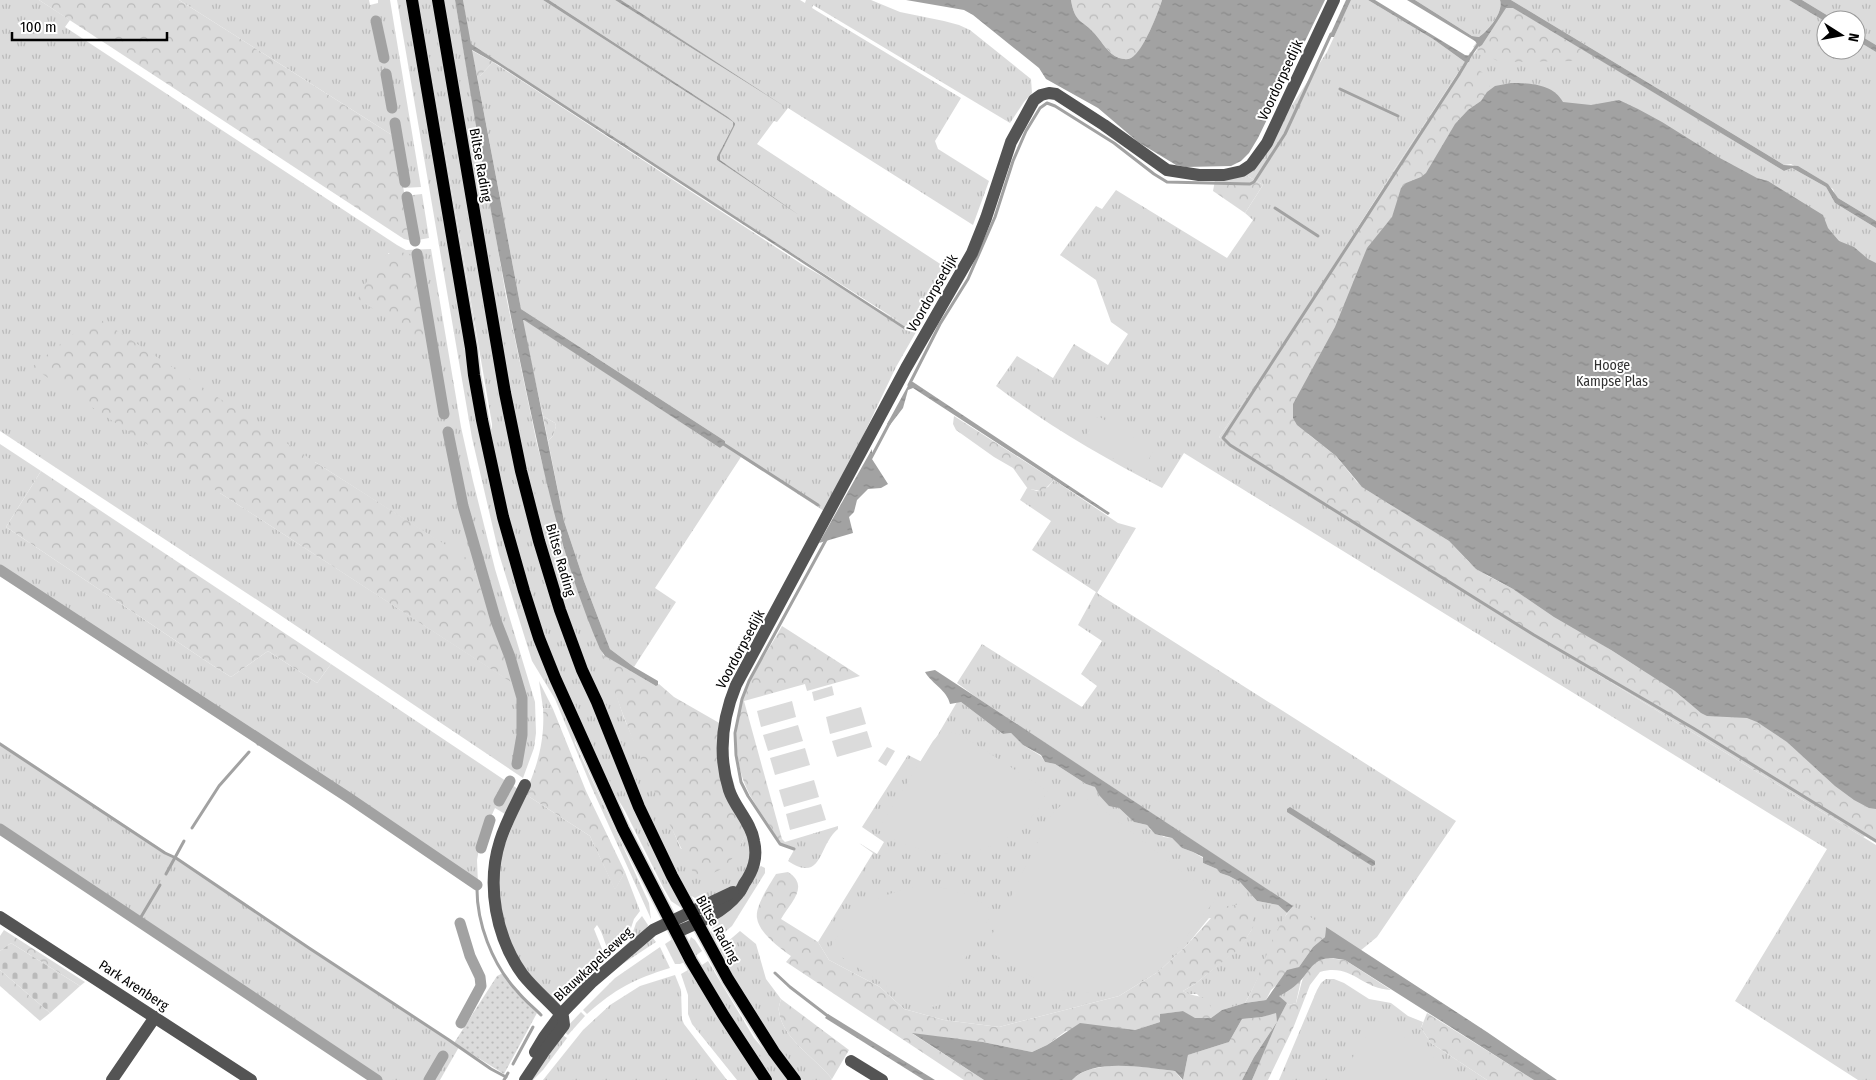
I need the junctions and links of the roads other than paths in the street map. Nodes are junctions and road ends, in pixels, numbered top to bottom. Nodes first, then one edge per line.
1 (412, 0) edge
2 (438, 0) edge
3 (1334, 0) edge
4 (525, 786) dead end
5 (0, 917) edge
6 (694, 917) junction
7 (674, 927) junction
8 (558, 1012) junction
9 (155, 1017) junction
10 (851, 1061) dead end
11 (112, 1080) edge
12 (251, 1080) edge
13 (525, 1080) edge
14 (766, 1080) edge
15 (795, 1080) edge
16 (882, 1080) edge

1 - 7 main road
2 - 6 main road, Biltse Rading
3 - 6 street, Voordorpsedijk
4 - 8 street
5 - 9 street, Park Arenberg
6 - 7 street, Blauwkapelseweg
6 - 15 main road, Biltse Rading
7 - 8 street, Blauwkapelseweg
7 - 14 main road
8 - 13 street, Blauwkapelseweg
9 - 11 street
9 - 12 street, Park Arenberg
10 - 16 street

